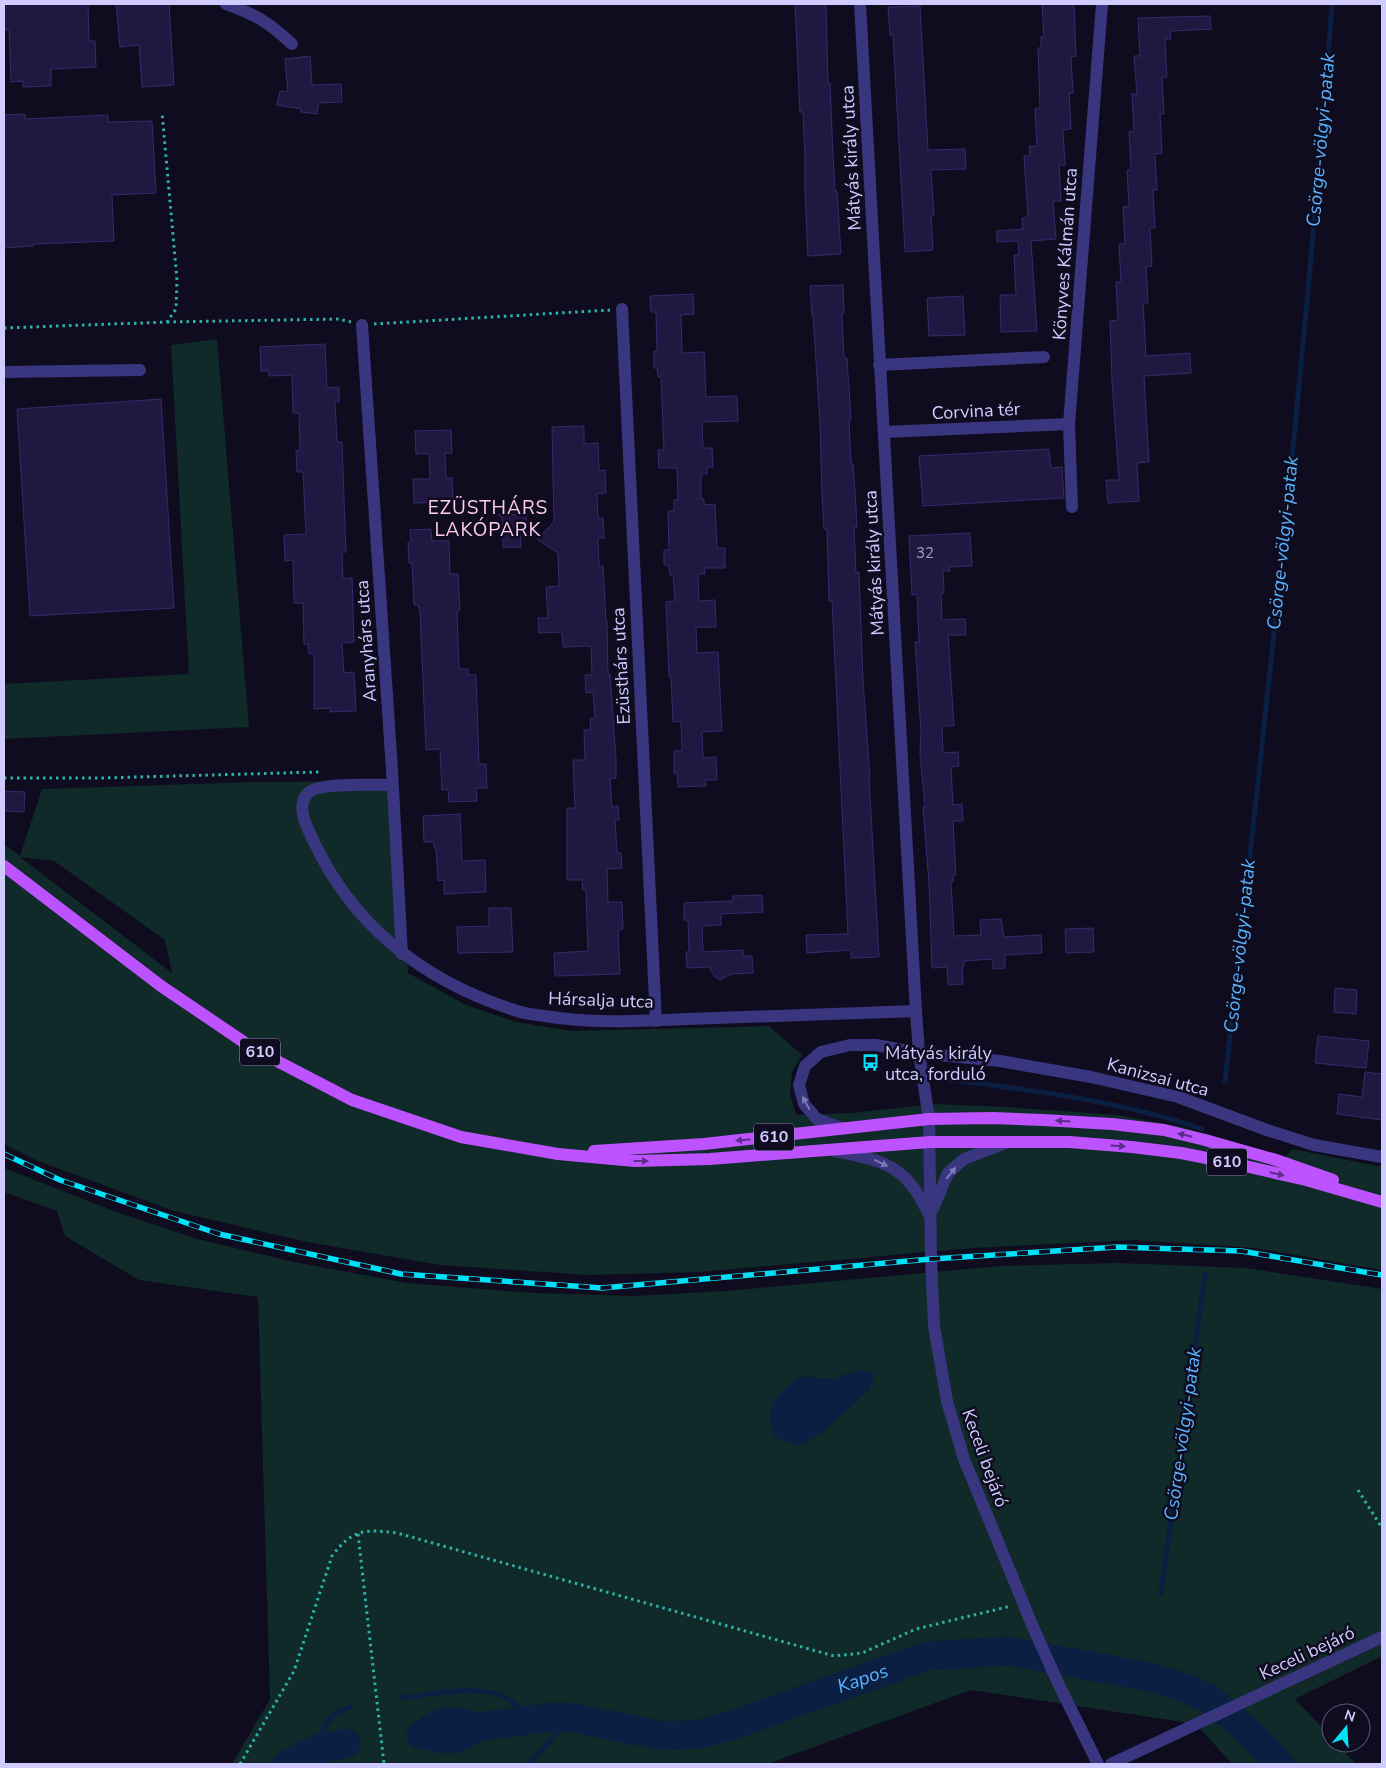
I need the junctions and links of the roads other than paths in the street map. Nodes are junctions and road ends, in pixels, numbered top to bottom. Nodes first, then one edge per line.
1 (226, 4) edge
2 (860, 4) edge
3 (1102, 4) edge
4 (292, 44) dead end
5 (622, 309) road end
6 (362, 325) road end
7 (1044, 357) dead end
8 (879, 365) junction
9 (140, 370) dead end
10 (4, 372) edge
11 (1069, 424) junction
12 (884, 432) junction
13 (1072, 507) dead end
14 (392, 785) junction
15 (4, 866) edge
16 (402, 954) junction
17 (916, 1011) junction
18 (656, 1020) junction
19 (919, 1053) junction
20 (929, 1119) junction
21 (844, 1129) junction
22 (930, 1142) junction
23 (1011, 1142) junction
24 (834, 1150) junction
25 (558, 1154) junction
26 (1382, 1157) edge
27 (1382, 1197) edge
28 (1382, 1202) edge
29 (930, 1216) junction
30 (1382, 1637) edge
31 (1098, 1764) edge
32 (1111, 1764) edge

1 - 4 street
2 - 8 street, Mátyás király utca
3 - 11 street, Könyves Kálmán utca
5 - 18 street, Ezüsthárs utca
6 - 14 street, Aranyhárs utca
7 - 8 street
8 - 12 street, Mátyás király utca
9 - 10 street
11 - 12 street, Corvina tér
11 - 13 street, Könyves Kálmán utca
12 - 17 street, Mátyás király utca
14 - 16 street, Aranyhárs utca
14 - 16 street, Hársalja utca
15 - 25 main road, 610
16 - 18 street, Hársalja utca
17 - 18 street, Hársalja utca
17 - 19 street, Mátyás király utca
19 - 20 street, Mátyás király utca
21 -> 19 street, Kanizsai utca
19 - 26 street, Kanizsai utca
20 - 21 main road, 610
20 - 22 street, Mátyás király utca
27 -> 20 main road, 610
21 -> 25 main road, 610
22 - 23 main road, 610
22 - 24 main road, 610
22 - 29 street, Keceli bejáró
23 -> 28 main road, 610
29 -> 23 street
25 -> 24 main road, 610
24 -> 29 street
29 - 31 street, Keceli bejáró
30 - 32 street, Keceli bejáró

